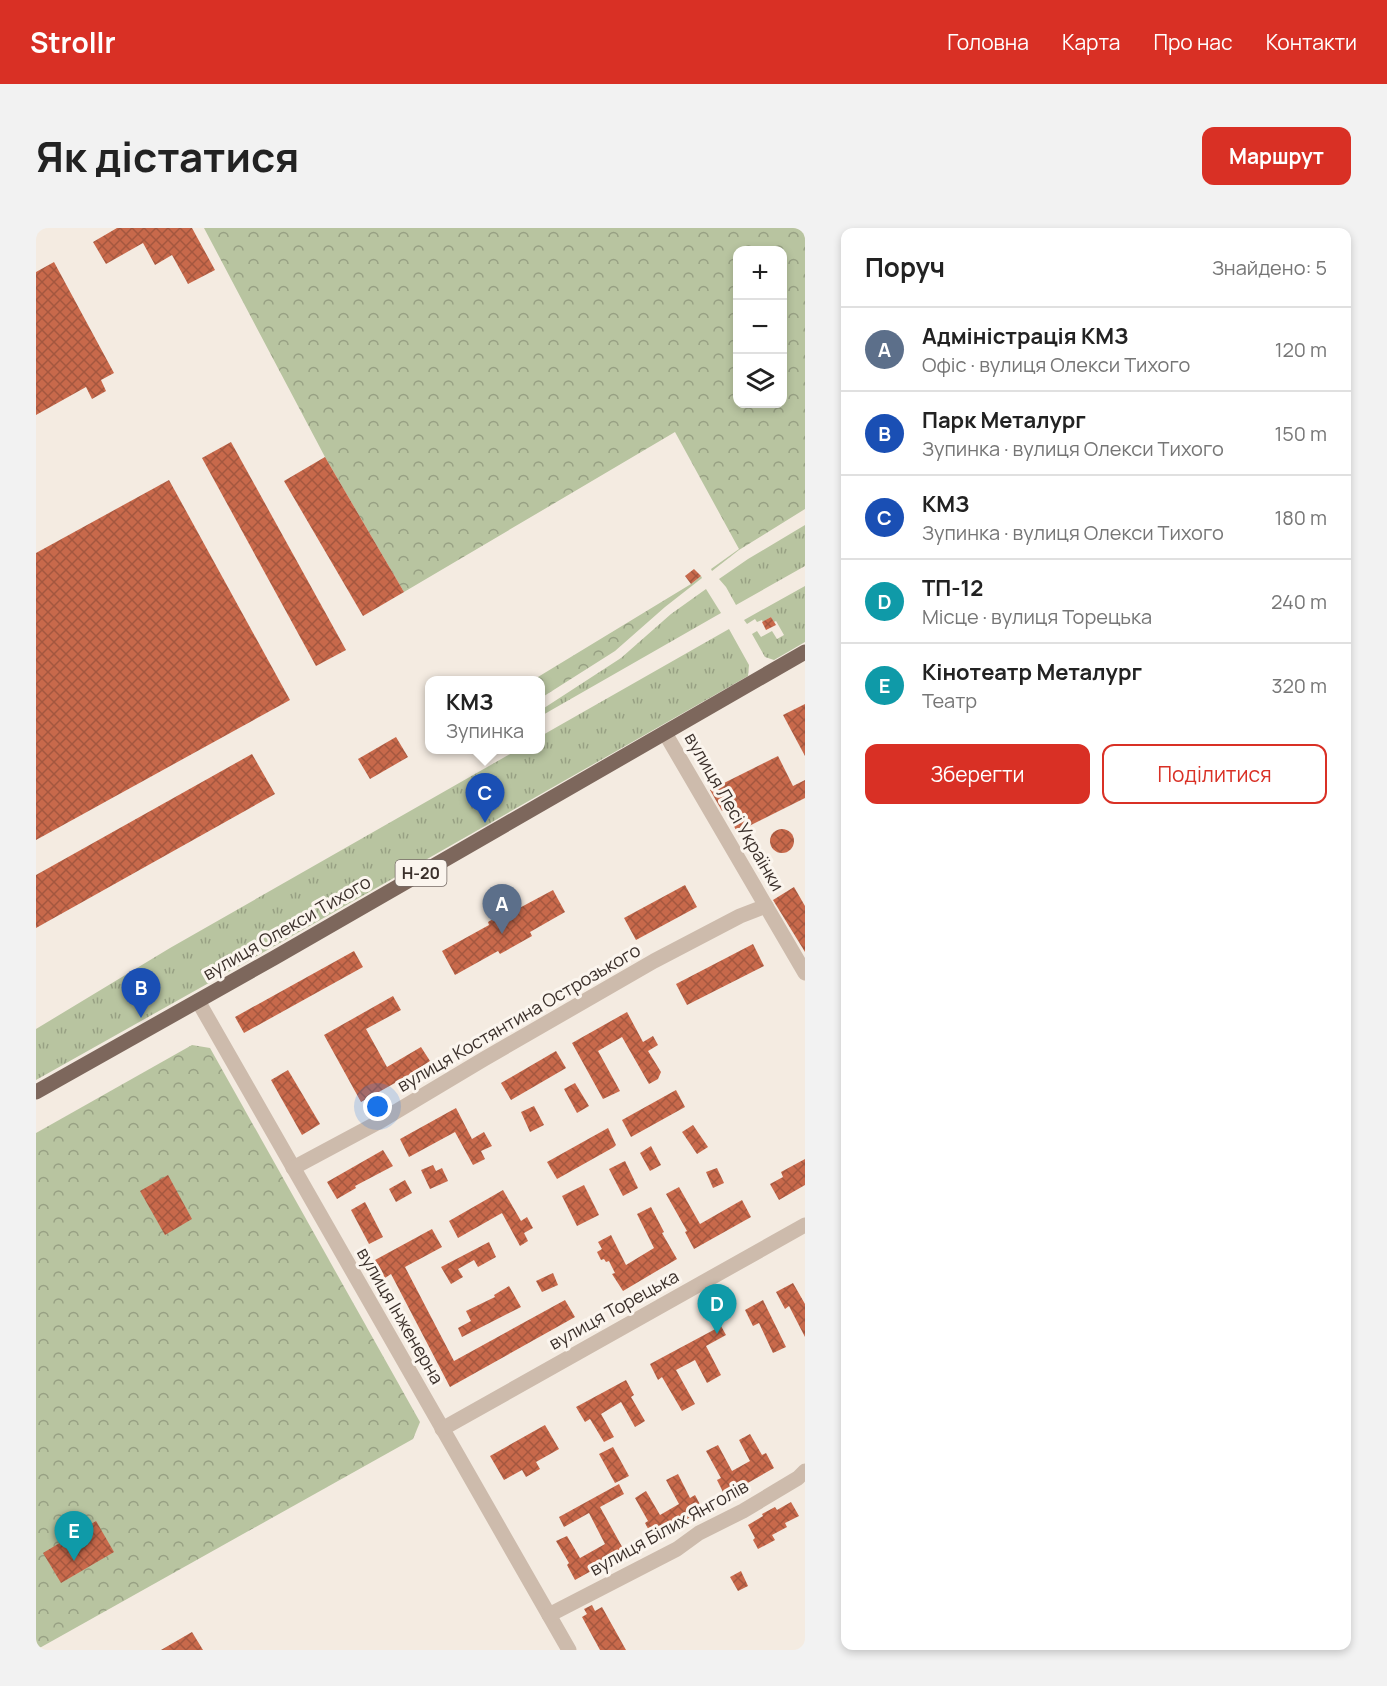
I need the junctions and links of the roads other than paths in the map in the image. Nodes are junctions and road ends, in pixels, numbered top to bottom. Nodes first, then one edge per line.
1 (805, 652) edge
2 (665, 733) junction
3 (766, 906) junction
4 (805, 972) edge
5 (198, 1001) junction
6 (36, 1092) edge
7 (293, 1168) junction
8 (805, 1225) edge
9 (442, 1429) junction
10 (805, 1471) edge
11 (549, 1615) junction
12 (569, 1650) edge

1 - 2 main road, вулиця Олекси Тихого / Н-20
2 - 3 street, вулиця Лесі Українки
2 - 5 main road, вулиця Олекси Тихого / Н-20
3 - 4 street, вулиця Лесі Українки
3 - 7 street, вулиця Костянтина Острозького
5 - 6 main road, вулиця Олекси Тихого / Н-20
5 - 7 street, вулиця Інженерна
7 - 9 street, вулиця Інженерна
8 - 9 street, вулиця Торецька
9 - 11 street, вулиця Інженерна
10 - 11 street, вулиця Білих Янголів
11 - 12 street, вулиця Інженерна

